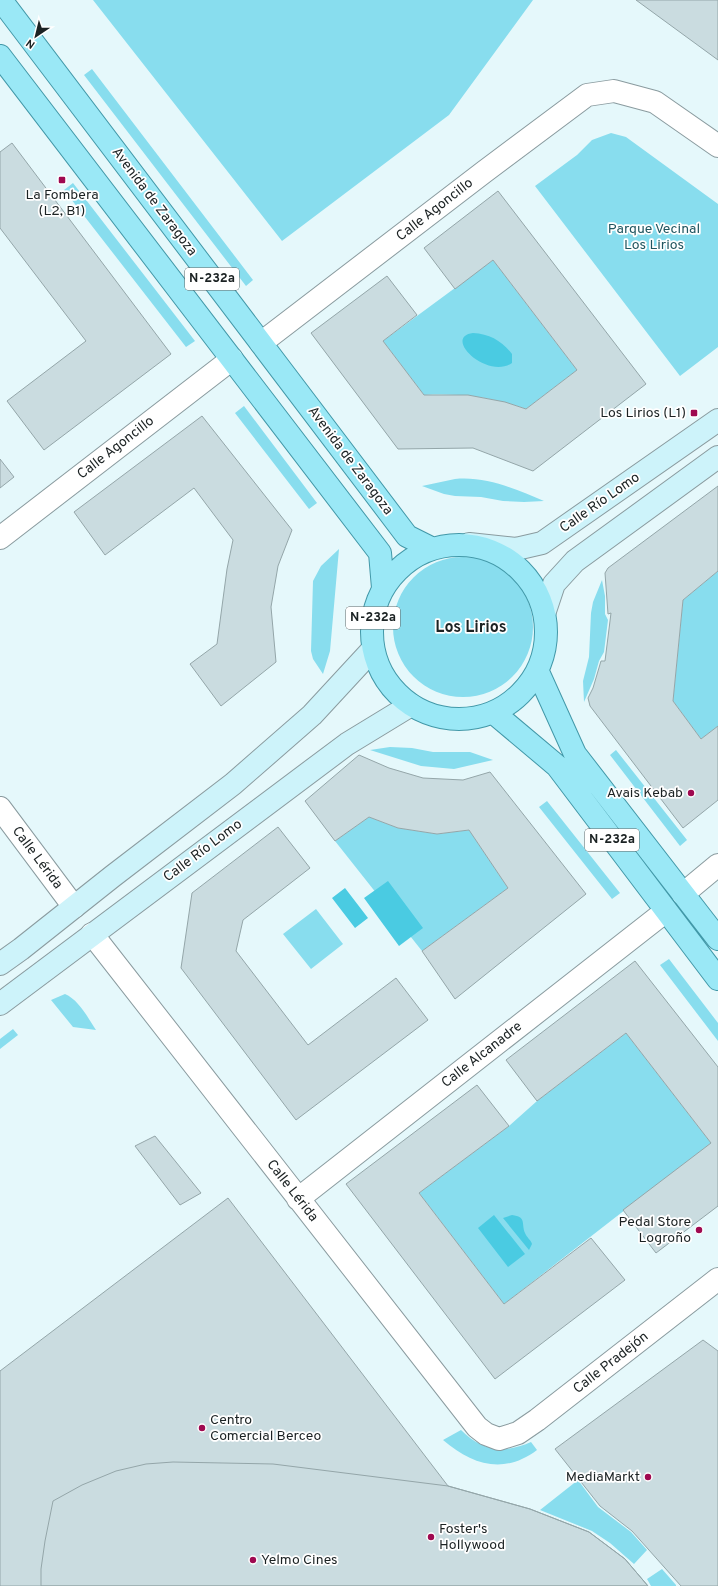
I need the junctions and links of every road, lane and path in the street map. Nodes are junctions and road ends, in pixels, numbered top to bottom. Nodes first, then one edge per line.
1 (2, 0) edge
2 (3, 67) edge
3 (718, 146) edge
4 (261, 344) junction
5 (232, 359) junction
6 (718, 420) edge
7 (718, 457) edge
8 (0, 538) edge
9 (469, 544) junction
10 (431, 548) junction
11 (383, 588) junction
12 (545, 611) junction
13 (373, 649) junction
14 (538, 672) junction
15 (411, 705) junction
16 (494, 713) junction
17 (0, 808) edge
18 (718, 865) edge
19 (683, 894) junction
20 (74, 907) junction
21 (666, 911) junction
22 (92, 934) junction
23 (718, 939) edge
24 (0, 964) edge
25 (718, 979) edge
26 (0, 1004) edge
27 (298, 1199) junction
28 (718, 1279) edge
29 (499, 1439) joint

1 - 4 main road, Avenida de Zaragoza / N-232a
2 - 5 main road, N-232a
3 - 4 street, Calle Agoncillo
4 - 10 main road, Avenida de Zaragoza / N-232a
5 - 8 street, Calle Agoncillo
5 - 11 main road, N-232a
6 - 9 main road, Calle Río Lomo
7 - 12 main road
9 - 10 main road, N-232a
9 - 12 main road, N-232a
10 - 11 main road, N-232a
11 - 13 main road, N-232a
12 - 14 main road, N-232a
13 - 15 main road, N-232a
13 - 20 main road
14 - 16 main road, N-232a
14 - 19 main road, N-232a
15 - 16 main road, N-232a
15 - 22 main road, Calle Río Lomo
16 - 21 main road, N-232a
17 - 20 street, Calle Lérida
18 - 19 street
19 - 23 main road, N-232a
20 - 24 main road
21 - 25 main road, N-232a
21 - 27 street, Calle Alcanadre
22 - 26 main road, Calle Río Lomo
22 - 27 street, Calle Lérida
27 - 29 street, Calle Lérida
28 - 29 street, Calle Pradejón

